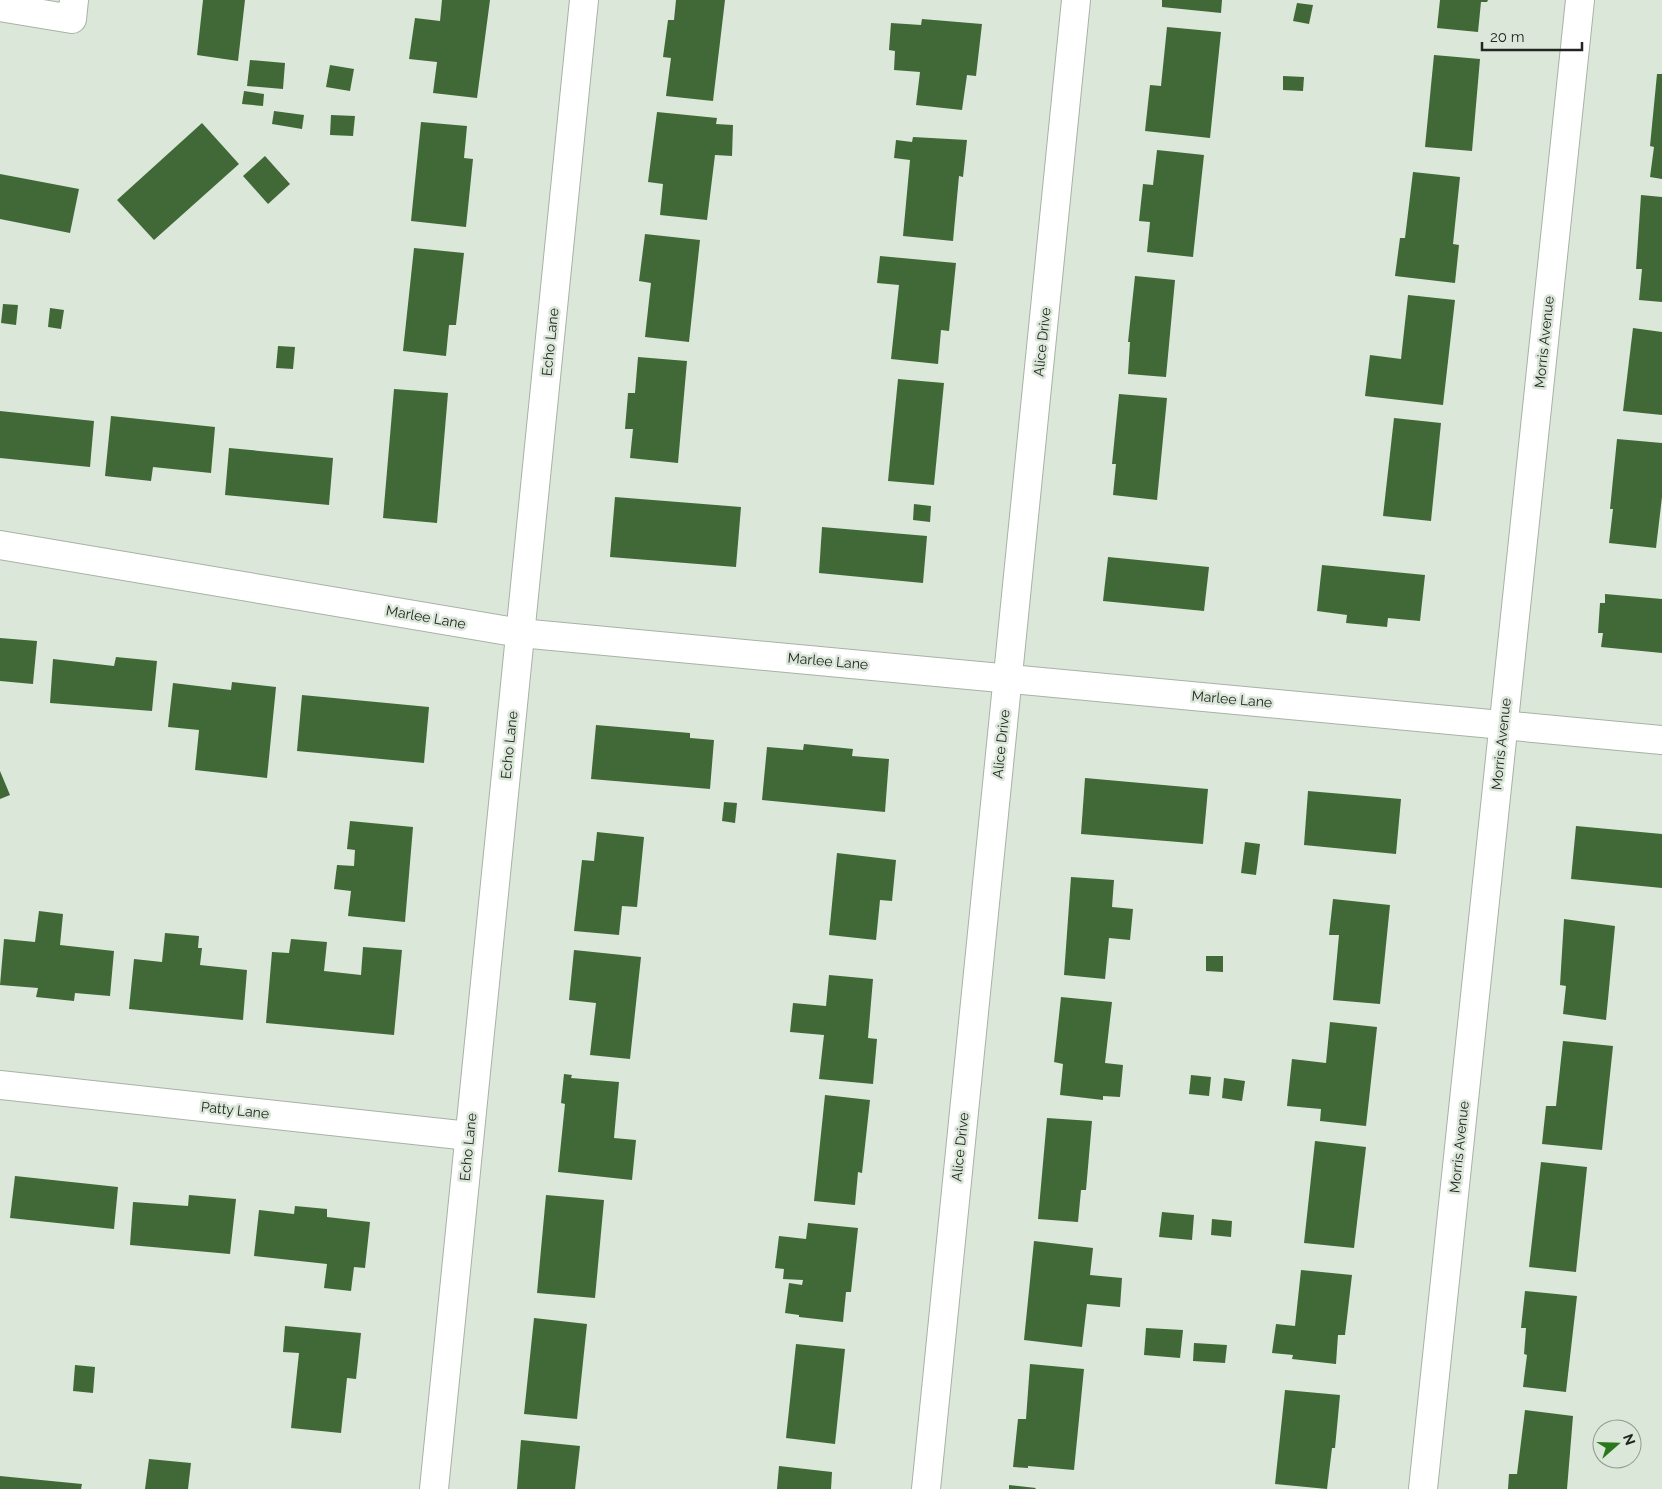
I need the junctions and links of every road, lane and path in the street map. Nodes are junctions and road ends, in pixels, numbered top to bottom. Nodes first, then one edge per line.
1 (74, 0) edge
2 (584, 0) edge
3 (1076, 0) edge
4 (1580, 0) edge
5 (0, 7) edge
6 (0, 545) edge
7 (520, 633) junction
8 (1008, 678) junction
9 (1503, 724) junction
10 (1662, 740) edge
11 (0, 1085) edge
12 (470, 1136) junction
13 (434, 1489) edge
14 (926, 1489) edge
15 (1423, 1489) edge

1 - 5 street
2 - 7 street, Echo Lane
3 - 8 street, Alice Drive
4 - 9 street, Morris Avenue
6 - 7 street, Marlee Lane
7 - 8 street, Marlee Lane
7 - 12 street, Echo Lane
8 - 9 street, Marlee Lane
8 - 14 street, Alice Drive
9 - 10 street, Marlee Lane
9 - 15 street, Morris Avenue
11 - 12 street, Patty Lane
12 - 13 street, Echo Lane

